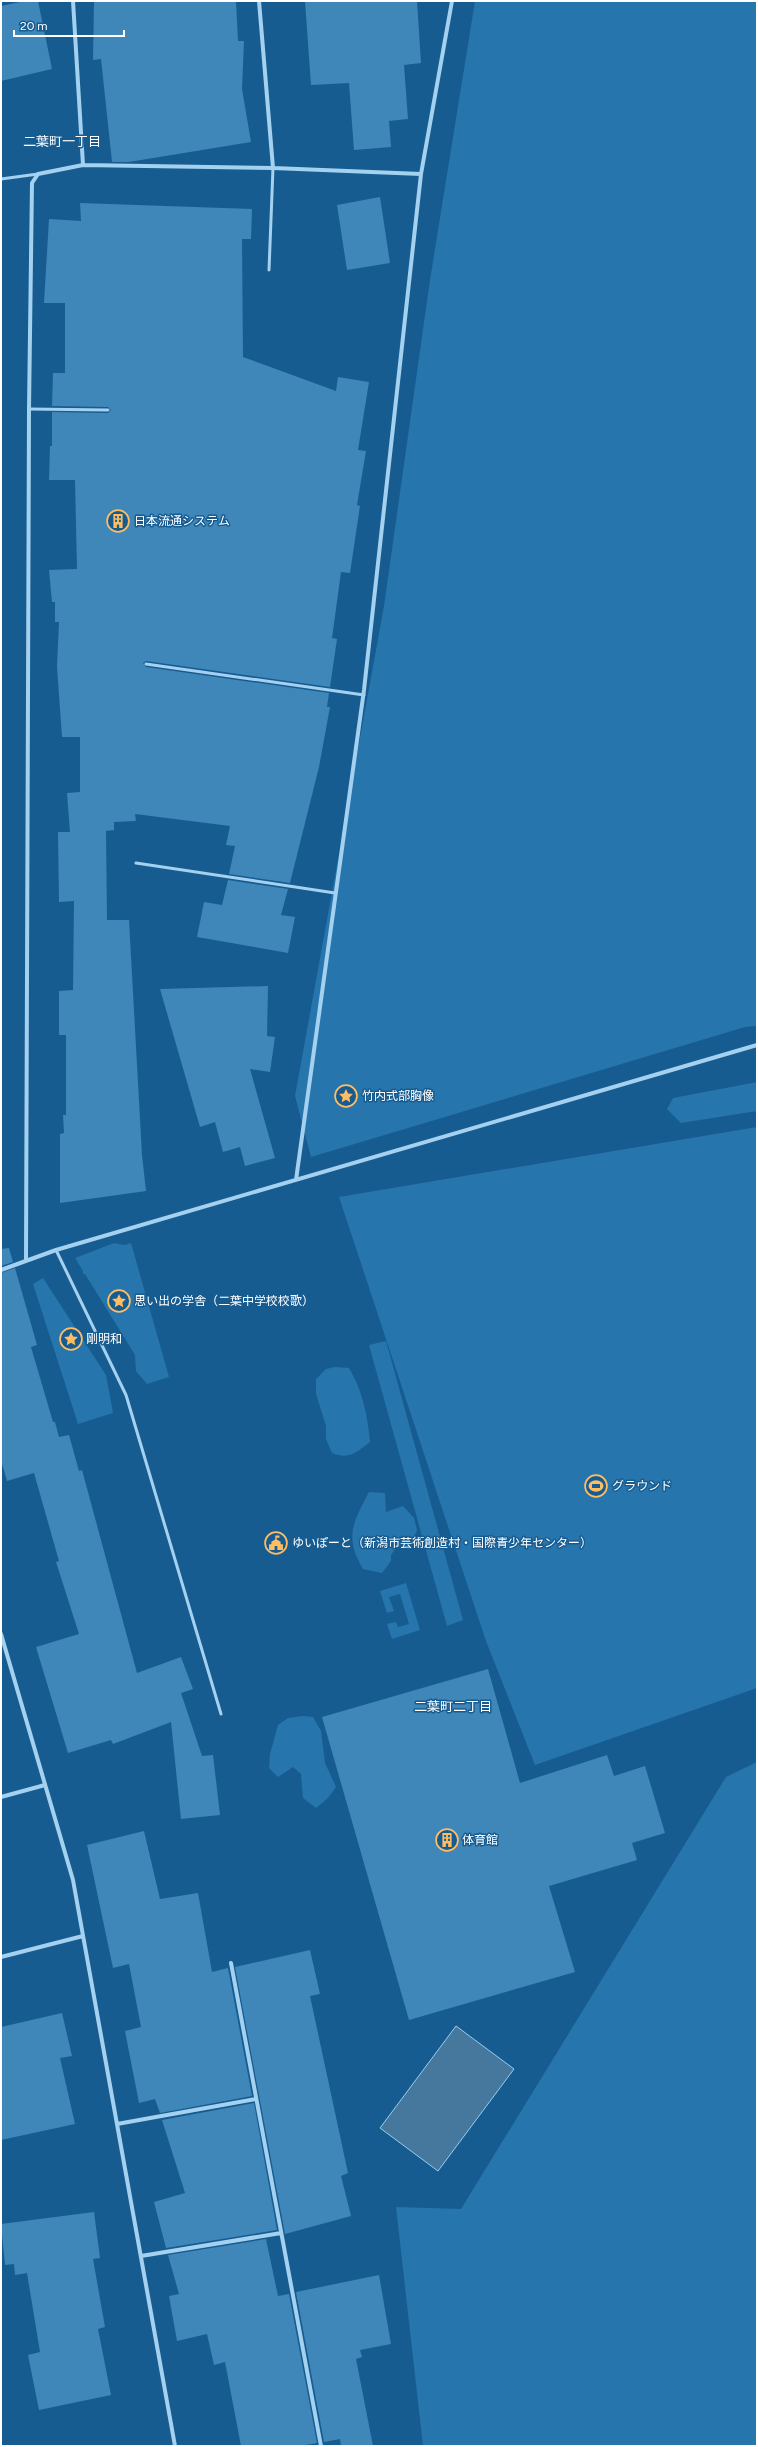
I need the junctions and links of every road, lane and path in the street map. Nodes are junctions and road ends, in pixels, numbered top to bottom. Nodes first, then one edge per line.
1 (73, 1) edge
2 (259, 1) edge
3 (452, 1) edge
4 (83, 165) junction
5 (273, 168) junction
6 (38, 174) junction
7 (421, 174) junction
8 (1, 179) edge
9 (269, 270) dead end
10 (29, 409) junction
11 (108, 410) dead end
12 (146, 664) dead end
13 (364, 695) junction
14 (136, 863) dead end
15 (335, 893) junction
16 (757, 1045) edge
17 (296, 1180) junction
18 (56, 1250) junction
19 (26, 1260) junction
20 (1, 1270) edge
21 (1, 1637) edge
22 (220, 1714) dead end
23 (45, 1785) junction
24 (1, 1796) edge
25 (83, 1936) junction
26 (1, 1957) edge
27 (231, 1963) dead end
28 (256, 2099) junction
29 (117, 2124) junction
30 (281, 2233) junction
31 (141, 2256) junction
32 (175, 2446) edge
33 (321, 2446) edge

1 - 4 street
2 - 5 street
3 - 7 street
4 - 5 street
4 - 6 street
5 - 7 street
5 - 9 lane
6 - 8 lane
6 - 10 street
7 - 13 street
10 - 11 lane
10 - 19 street
12 - 13 lane
13 - 15 street
14 - 15 lane
15 - 17 street
16 - 17 street
17 - 18 street
18 - 19 street
18 - 22 lane
19 - 20 street
21 - 23 street
23 - 24 street
23 - 25 street
25 - 26 street
25 - 29 street
27 - 28 street
28 - 29 street
28 - 30 street
29 - 31 street
30 - 31 street
30 - 33 street
31 - 32 street

